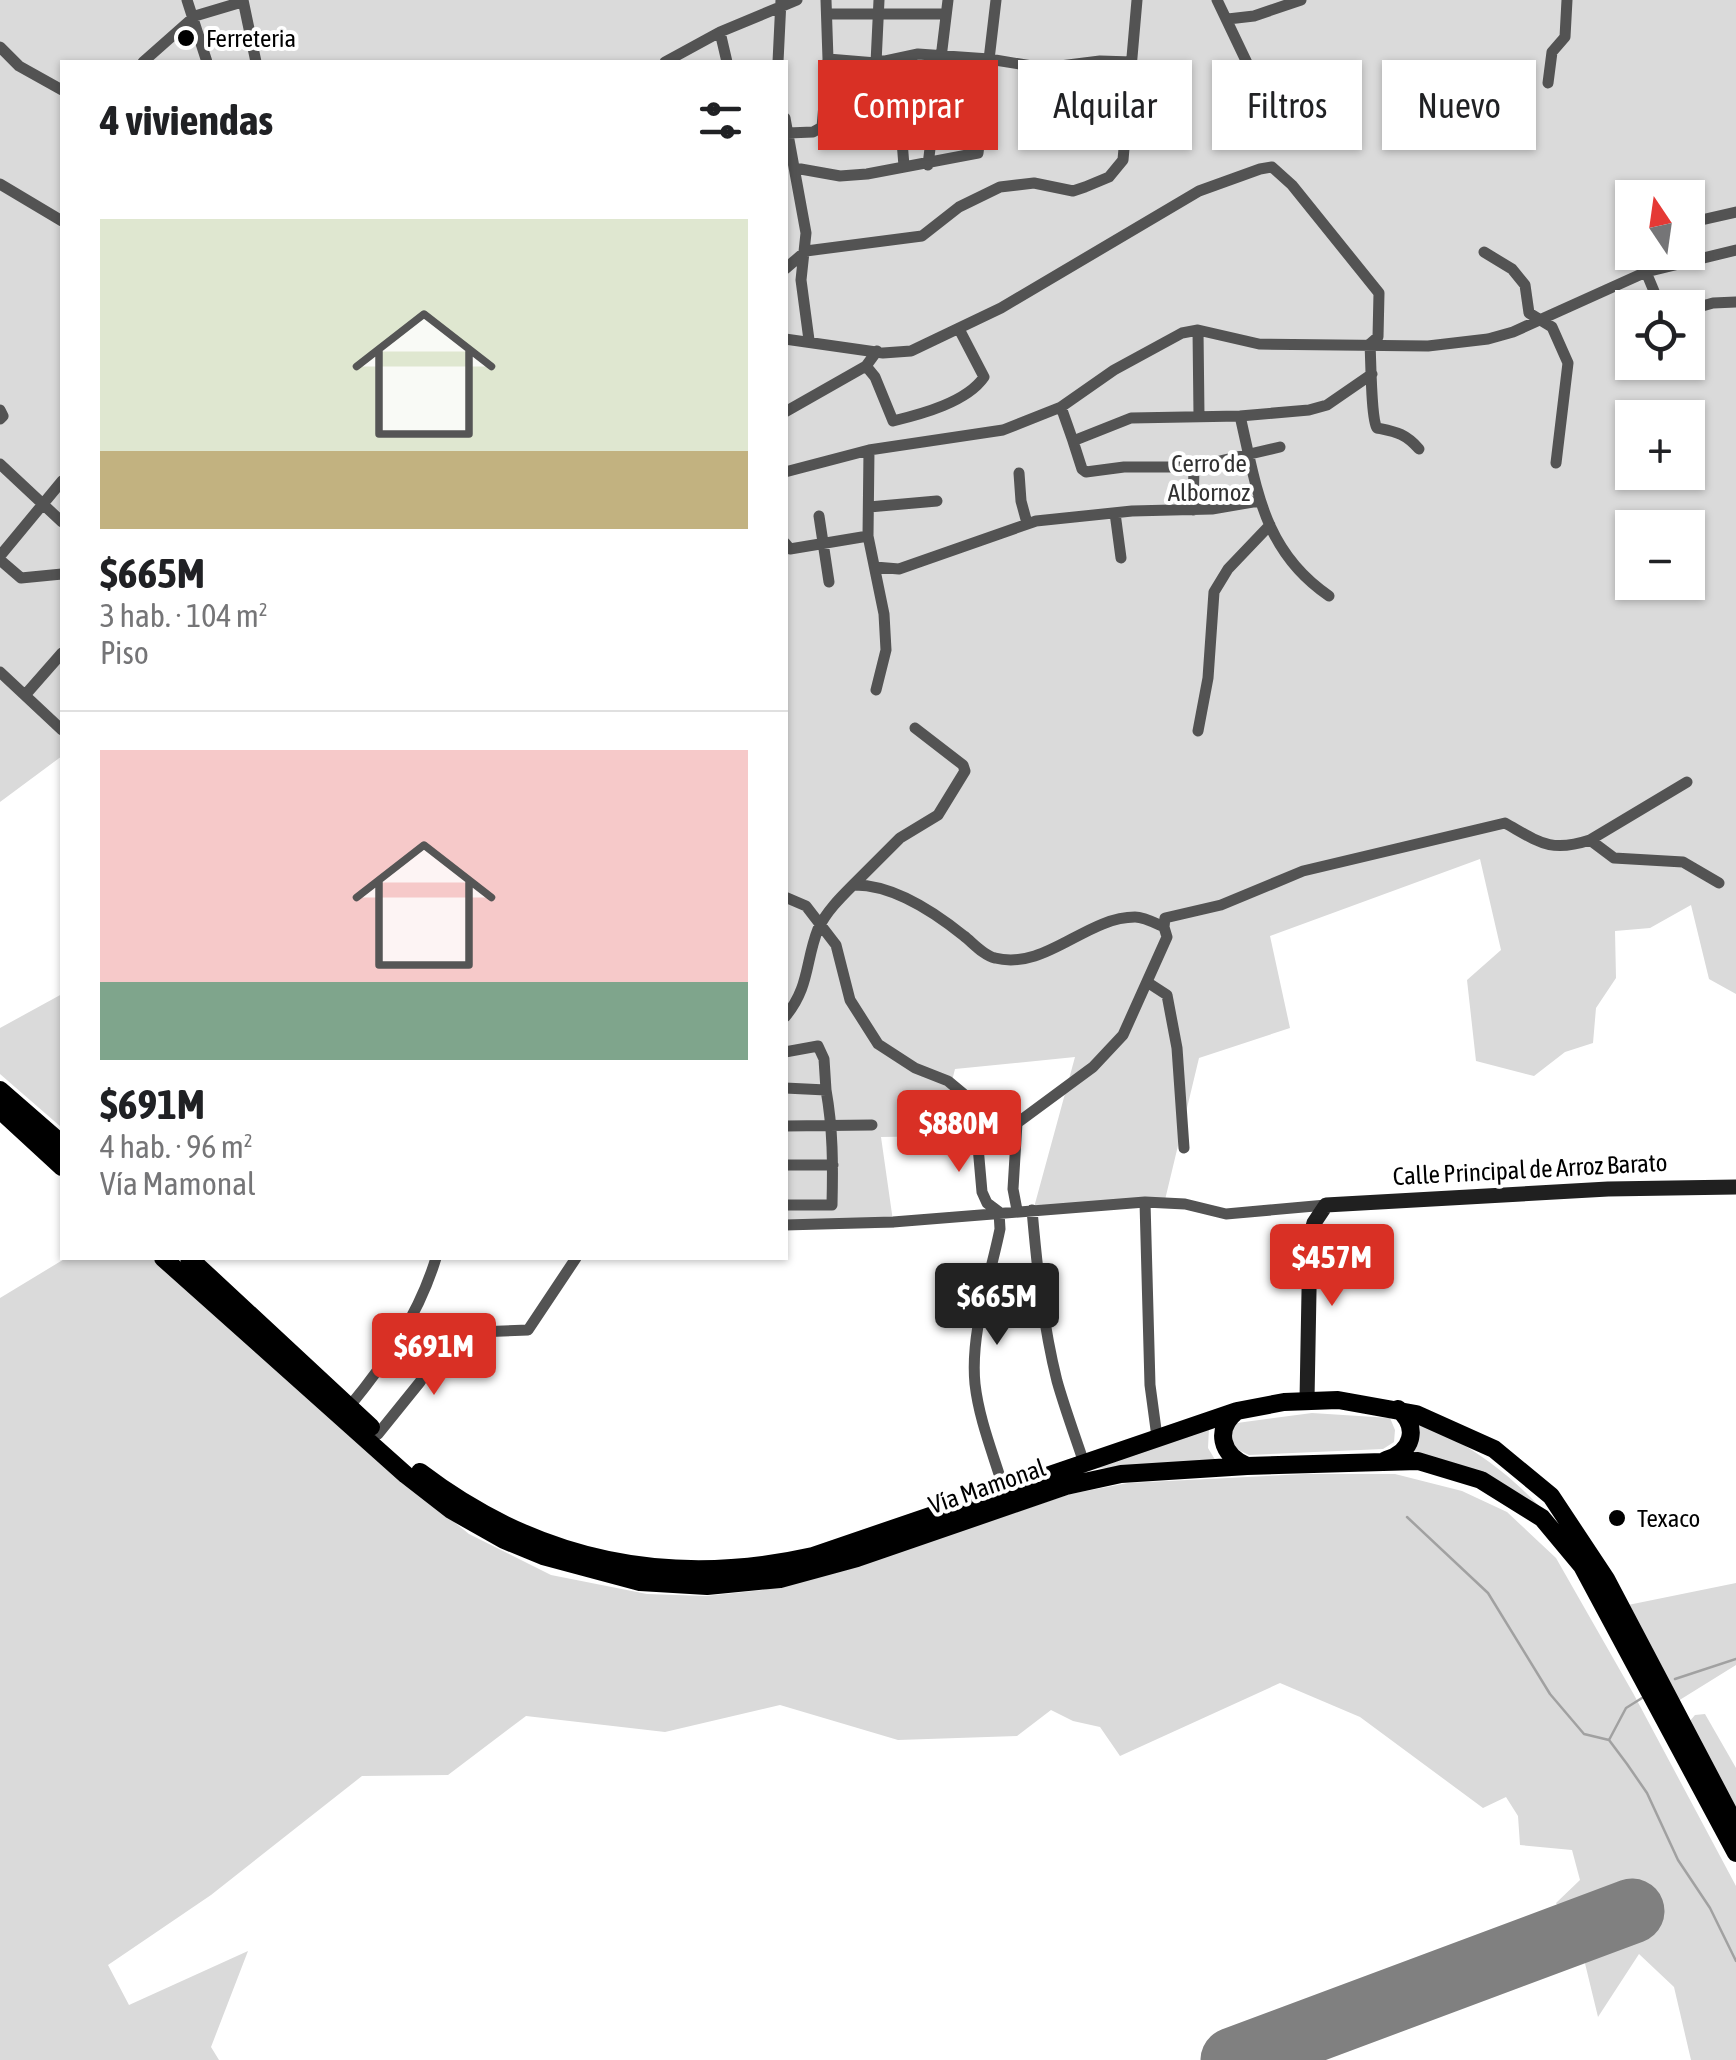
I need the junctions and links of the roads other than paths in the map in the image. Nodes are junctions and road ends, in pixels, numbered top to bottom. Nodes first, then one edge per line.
1 (187, 0) edge
2 (797, 0) edge
3 (826, 0) edge
4 (880, 0) edge
5 (948, 0) edge
6 (996, 0) edge
7 (1137, 0) edge
8 (1218, 0) edge
9 (1300, 0) edge
10 (1568, 0) edge
11 (243, 1) edge
12 (782, 2) edge
13 (827, 14) junction
14 (878, 14) junction
15 (946, 14) junction
16 (195, 16) junction
17 (1228, 20) junction
18 (720, 32) junction
19 (0, 47) edge
20 (940, 56) junction
21 (828, 59) joint
22 (989, 59) junction
23 (145, 60) edge
24 (207, 60) edge
25 (256, 60) edge
26 (669, 60) edge
27 (726, 60) edge
28 (778, 60) edge
29 (845, 60) edge
30 (880, 60) edge
31 (890, 60) edge
32 (940, 60) edge
33 (1132, 60) edge
34 (1246, 60) edge
35 (1018, 64) edge
36 (1548, 83) dead end
37 (60, 89) edge
38 (818, 130) edge
39 (788, 133) joint
40 (902, 150) edge
41 (930, 150) edge
42 (1124, 150) edge
43 (928, 165) junction
44 (904, 166) junction
45 (796, 168) junction
46 (0, 184) edge
47 (1736, 212) edge
48 (1705, 218) edge
49 (60, 220) edge
50 (1736, 250) edge
51 (806, 251) junction
52 (1484, 252) dead end
53 (1705, 256) edge
54 (788, 266) edge
55 (1653, 270) edge
56 (1646, 272) junction
57 (1653, 290) edge
58 (1736, 302) edge
59 (1705, 305) edge
60 (1538, 321) junction
61 (959, 330) junction
62 (1198, 330) junction
63 (788, 339) edge
64 (808, 340) junction
65 (1370, 344) junction
66 (877, 351) junction
67 (866, 366) junction
68 (1372, 374) junction
69 (1061, 407) junction
70 (0, 410) edge
71 (788, 410) edge
72 (1199, 416) junction
73 (1240, 416) junction
74 (0, 419) edge
75 (1074, 441) junction
76 (1280, 447) dead end
77 (1418, 449) dead end
78 (869, 450) junction
79 (1248, 452) junction
80 (1556, 463) dead end
81 (0, 464) edge
82 (1194, 467) junction
83 (788, 471) edge
84 (1019, 473) dead end
85 (60, 483) edge
86 (936, 501) dead end
87 (1259, 501) junction
88 (43, 504) junction
89 (869, 507) junction
90 (1193, 510) junction
91 (1115, 513) junction
92 (819, 516) dead end
93 (60, 520) edge
94 (1027, 523) junction
95 (1270, 525) junction
96 (868, 536) junction
97 (823, 543) junction
98 (788, 547) edge
99 (0, 558) edge
100 (1122, 558) dead end
101 (875, 567) junction
102 (60, 574) edge
103 (829, 582) dead end
104 (1329, 596) dead end
105 (60, 655) edge
106 (0, 672) edge
107 (876, 690) dead end
108 (26, 694) junction
109 (60, 728) edge
110 (916, 728) dead end
111 (1198, 730) dead end
112 (1687, 782) dead end
113 (1590, 840) junction
114 (1719, 883) dead end
115 (853, 885) junction
116 (788, 898) edge
117 (821, 924) junction
118 (1164, 927) junction
119 (1147, 982) junction
120 (788, 1012) edge
121 (788, 1051) edge
122 (788, 1088) edge
123 (0, 1090) edge
124 (826, 1090) junction
125 (0, 1110) edge
126 (872, 1125) dead end
127 (788, 1126) edge
128 (832, 1128) junction
129 (60, 1142) edge
130 (1184, 1148) dead end
131 (60, 1165) edge
132 (788, 1165) edge
133 (834, 1165) junction
134 (1736, 1187) edge
135 (1145, 1202) junction
136 (788, 1204) edge
137 (1326, 1205) junction
138 (1017, 1210) junction
139 (1032, 1210) junction
140 (999, 1212) junction
141 (788, 1224) edge
142 (165, 1260) edge
143 (190, 1260) edge
144 (435, 1260) edge
145 (575, 1260) edge
146 (413, 1316) junction
147 (450, 1335) junction
148 (1307, 1400) junction
149 (350, 1407) junction
150 (1398, 1409) junction
151 (1237, 1411) junction
152 (378, 1434) junction
153 (1157, 1436) junction
154 (1386, 1460) junction
155 (1084, 1464) junction
156 (1246, 1466) junction
157 (1004, 1490) junction
158 (1736, 1826) edge
159 (1736, 1853) edge

1 - 16 street
2 - 12 street
3 - 13 street
4 - 14 street
5 - 15 street
6 - 22 street
7 - 33 street
8 - 17 street
9 - 17 street
10 - 36 street
11 - 16 street
11 - 25 street
12 - 18 street
12 - 28 street
13 - 14 street
13 - 21 street
14 - 15 street
14 - 30 street
15 - 20 street
16 - 23 street
16 - 24 street
17 - 34 street
18 - 26 street
18 - 27 street
19 - 37 street
20 - 22 street
20 - 31 street
20 - 32 street
21 - 29 street
22 - 35 street
22 - 43 street
38 - 39 street
39 - 45 street
40 - 44 street
41 - 43 street
42 - 51 street
43 - 44 street
44 - 45 street
45 - 51 street
46 - 49 street
47 - 48 street
50 - 53 street
51 - 54 street
51 - 64 street
52 - 60 street
55 - 56 street
56 - 57 street
56 - 60 street
58 - 59 street
60 - 65 street
60 - 80 street
61 - 65 street
61 - 66 street
61 - 67 street
62 - 65 street
62 - 69 street
62 - 72 street
63 - 64 street
64 - 66 street
65 - 68 street
66 - 67 street
67 - 71 street
68 - 73 street
68 - 77 street
69 - 75 street
69 - 78 street
70 - 74 street
72 - 73 street
72 - 75 street
73 - 79 street
75 - 82 street
76 - 79 street
78 - 83 street
78 - 89 street
79 - 82 street
79 - 87 street
81 - 88 street
82 - 90 street
84 - 94 street
85 - 88 street
86 - 89 street
87 - 90 street
87 - 95 street
88 - 93 street
88 - 99 street
89 - 96 street
90 - 91 street
91 - 94 street
91 - 100 street
92 - 97 street
94 - 101 street
95 - 104 street
95 - 111 street
96 - 97 street
96 - 101 street
97 - 98 street
97 - 103 street
99 - 102 street
101 - 107 street
105 - 108 street
106 - 108 street
108 - 109 street
110 - 115 street
112 - 113 street
113 - 114 street
113 - 118 street
115 - 117 street
115 - 118 street
116 - 117 street
117 - 120 street
117 - 140 street
118 - 119 street
119 - 130 street
119 - 138 street
121 - 124 street
122 - 124 street
123 - 129 main road
124 - 128 street
125 - 131 main road
126 - 128 street
127 - 128 street
128 - 133 street
132 - 133 street
133 - 136 street
134 - 137 street, Calle Principal de Arroz Barato
135 - 137 street, Calle Principal de Arroz Barato
135 - 139 street, Calle Principal de Arroz Barato
135 - 153 street
137 - 148 street
138 - 139 street, Calle Principal de Arroz Barato
138 - 140 street, Calle Principal de Arroz Barato
139 - 155 street
140 - 141 street, Calle Principal de Arroz Barato
140 - 157 street
142 - 156 main road, Vía Mamonal
143 - 149 main road, Vía Mamonal
144 - 146 street
145 - 147 street
146 - 147 street
146 - 149 street
147 - 152 street
148 - 150 main road, Vía Mamonal
148 - 151 main road, Vía Mamonal
149 - 152 main road, Vía Mamonal
150 - 154 main road
150 - 158 main road, Vía Mamonal
151 - 153 main road, Vía Mamonal
151 - 156 main road
152 - 157 main road, Vía Mamonal
153 - 155 main road, Vía Mamonal
154 - 156 main road, Vía Mamonal
154 - 159 main road, Vía Mamonal
155 - 157 main road, Vía Mamonal

